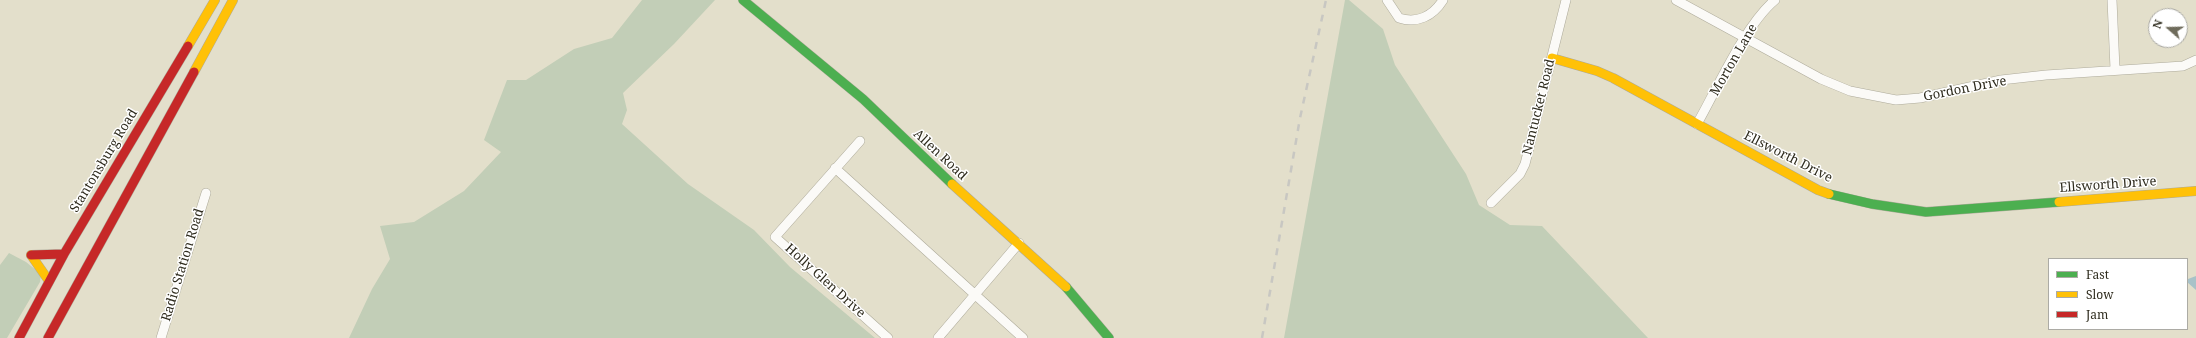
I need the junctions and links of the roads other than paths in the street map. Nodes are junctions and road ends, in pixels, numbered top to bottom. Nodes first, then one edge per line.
1 (215, 0) edge
2 (233, 0) edge
3 (743, 0) edge
4 (1388, 0) edge
5 (1443, 0) edge
6 (1566, 0) edge
7 (1676, 0) edge
8 (1775, 0) edge
9 (2112, 0) edge
10 (1745, 38) junction
11 (1552, 58) junction
12 (2196, 60) edge
13 (2115, 69) junction
14 (1697, 124) junction
15 (860, 141) dead end
16 (835, 168) junction
17 (2196, 191) edge
18 (206, 193) dead end
19 (1491, 202) dead end
20 (1019, 243) junction
21 (64, 254) junction
22 (49, 281) junction
23 (976, 294) junction
24 (19, 338) edge
25 (48, 338) edge
26 (160, 338) edge
27 (888, 338) edge
28 (938, 338) edge
29 (1023, 338) edge
30 (1109, 338) edge

1 - 21 main road, Stantonsburg Road
2 - 25 main road
3 - 20 main road, Allen Road
4 - 5 street
6 - 11 street, Nantucket Road
7 - 10 street, Gordon Drive
8 - 10 street, Morton Lane
9 - 13 street
10 - 13 street, Gordon Drive
10 - 14 street, Morton Lane
11 - 14 main road, Ellsworth Drive
11 - 19 street, Nantucket Road
12 - 13 street, Gordon Drive
14 - 17 main road, Ellsworth Drive
15 - 16 street, Holly Glen Drive
16 - 23 street
16 - 27 street, Holly Glen Drive
18 - 26 street, Radio Station Road
20 - 23 street
20 - 30 main road, Allen Road
21 - 22 main road, Stantonsburg Road
21 - 22 main road
22 - 24 main road, Stantonsburg Road
23 - 28 street
23 - 29 street

